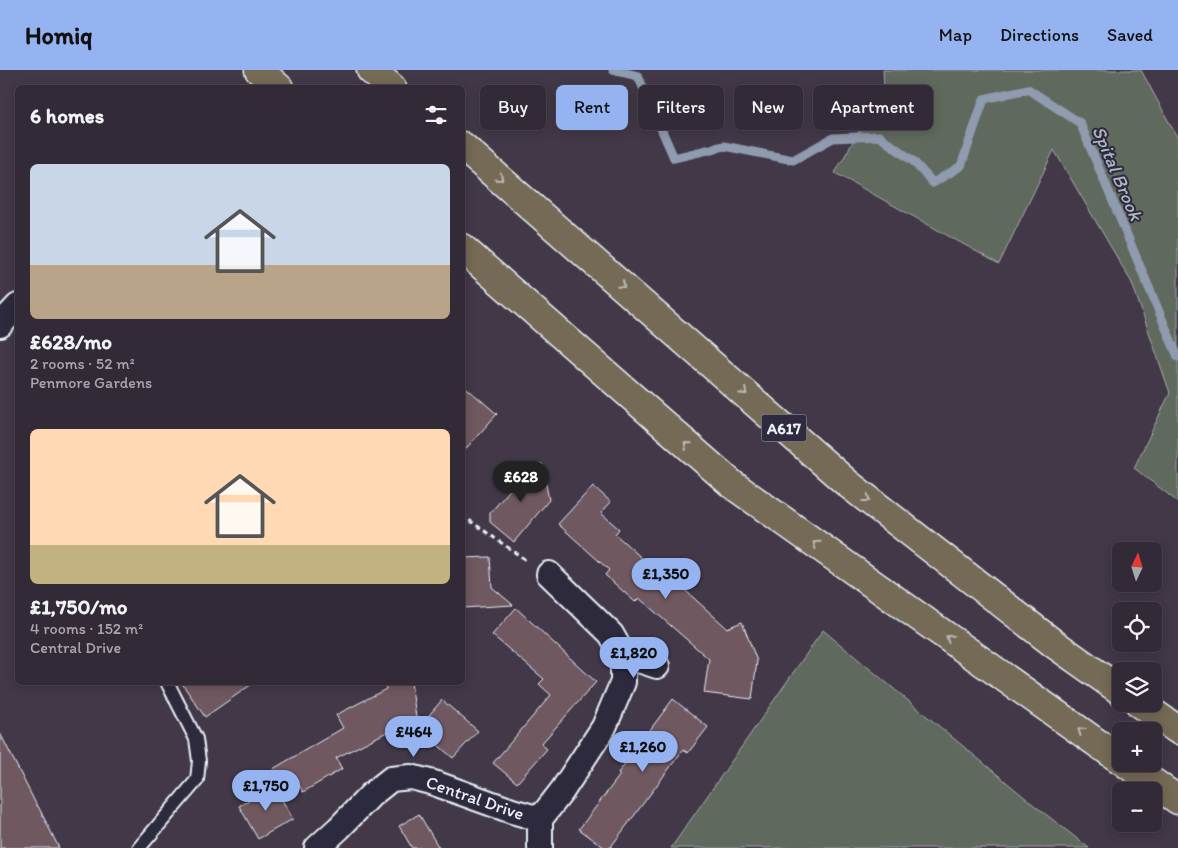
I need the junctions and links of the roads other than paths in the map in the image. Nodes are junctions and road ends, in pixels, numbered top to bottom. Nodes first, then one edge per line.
1 (259, 70) edge
2 (371, 70) edge
3 (276, 85) edge
4 (388, 85) edge
5 (465, 149) edge
6 (465, 251) edge
7 (15, 309) edge
8 (0, 325) edge
9 (549, 574) road end
10 (623, 655) junction
11 (656, 666) dead end
12 (169, 685) edge
13 (1112, 685) edge
14 (1152, 712) edge
15 (1178, 730) edge
16 (1112, 754) edge
17 (1138, 772) edge
18 (1178, 800) edge
19 (540, 820) junction
20 (140, 848) edge
21 (317, 848) edge
22 (540, 848) edge

1 - 3 highway
2 - 4 highway
5 -> 13 highway, A617
16 -> 6 highway
7 - 8 street
9 - 10 street
10 - 11 street
10 - 19 street
12 - 20 lane
14 - 15 highway
17 - 18 highway
19 - 21 street, Central Drive
19 - 22 street

